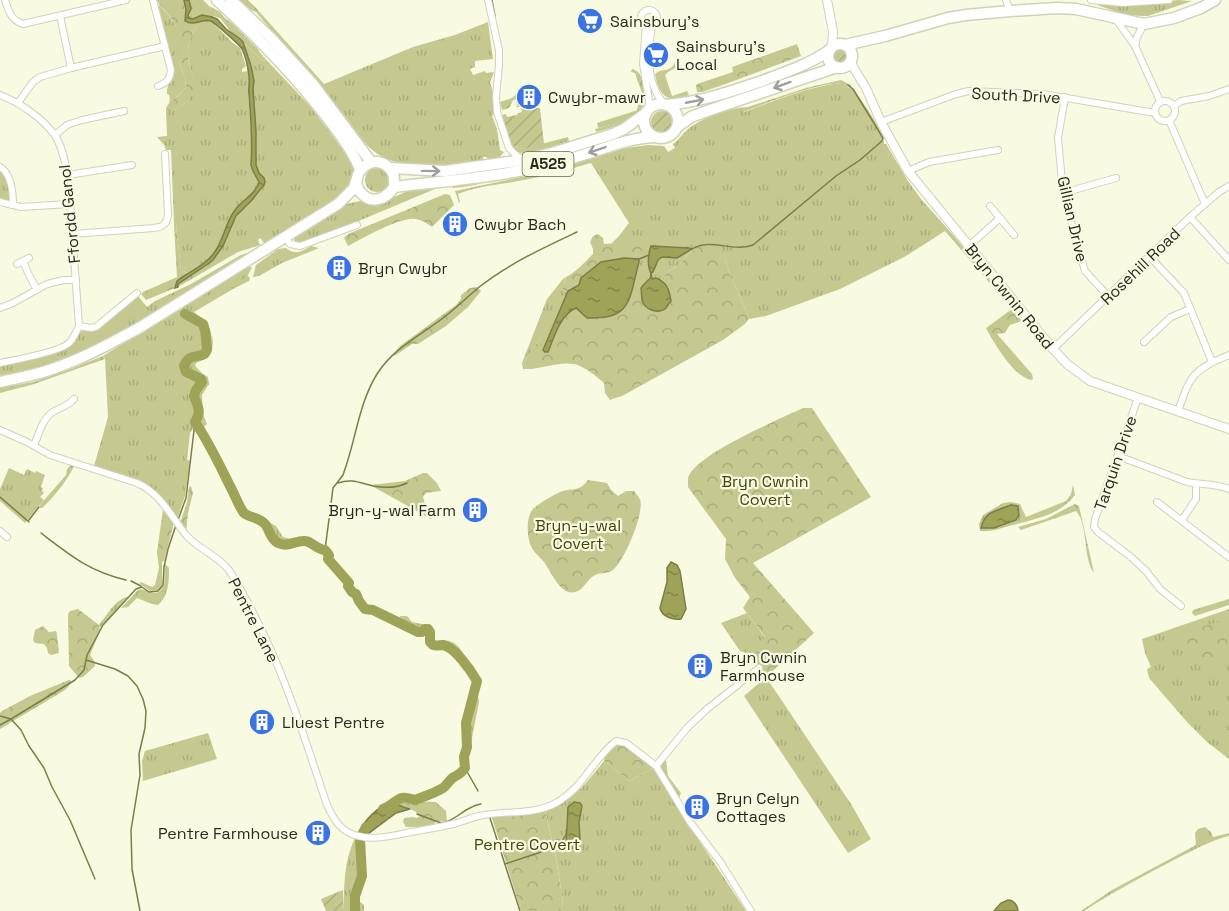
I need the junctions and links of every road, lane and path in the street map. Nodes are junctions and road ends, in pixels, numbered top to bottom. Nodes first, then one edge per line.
1 (5, 0) edge
2 (126, 0) edge
3 (153, 0) edge
4 (218, 0) edge
5 (231, 0) edge
6 (488, 0) edge
7 (827, 0) edge
8 (1006, 0) edge
9 (1091, 0) edge
10 (1169, 0) edge
11 (1215, 0) edge
12 (1158, 1) edge
13 (1059, 4) edge
14 (1199, 4) edge
15 (1010, 11) junction
16 (60, 16) junction
17 (1115, 18) junction
18 (1144, 24) junction
19 (885, 36) junction
20 (165, 46) junction
21 (1135, 46) junction
22 (838, 47) junction
23 (851, 59) junction
24 (839, 67) junction
25 (71, 68) junction
26 (861, 81) junction
27 (162, 87) dead end
28 (1229, 89) edge
29 (0, 95) edge
30 (1065, 97) junction
31 (1160, 102) junction
32 (18, 103) junction
33 (665, 105) junction
34 (1174, 106) junction
35 (124, 111) dead end
36 (647, 111) junction
37 (1155, 113) junction
38 (111, 114) junction
39 (118, 118) dead end
40 (1169, 120) junction
41 (881, 122) junction
42 (677, 127) junction
43 (55, 135) junction
44 (654, 137) junction
45 (509, 148) junction
46 (998, 150) dead end
47 (163, 158) dead end
48 (526, 159) junction
49 (372, 162) junction
50 (498, 164) junction
51 (132, 165) dead end
52 (0, 166) edge
53 (390, 168) junction
54 (360, 169) junction
55 (908, 171) junction
56 (68, 175) junction
57 (1116, 178) dead end
58 (356, 181) junction
59 (1229, 186) edge
60 (394, 187) junction
61 (1063, 193) junction
62 (362, 194) junction
63 (0, 202) edge
64 (69, 204) junction
65 (338, 204) junction
66 (1205, 204) junction
67 (13, 206) junction
68 (990, 206) dead end
69 (1190, 217) junction
70 (1000, 218) junction
71 (357, 225) dead end
72 (72, 234) junction
73 (1014, 235) dead end
74 (285, 237) junction
75 (969, 246) junction
76 (1149, 256) junction
77 (1229, 260) edge
78 (23, 261) dead end
79 (76, 280) junction
80 (37, 290) junction
81 (133, 293) dead end
82 (1108, 296) junction
83 (0, 308) edge
84 (1190, 309) junction
85 (79, 326) junction
86 (1151, 336) junction
87 (1144, 342) dead end
88 (1156, 342) dead end
89 (1053, 349) junction
90 (1229, 355) edge
91 (1212, 362) junction
92 (0, 363) edge
93 (0, 382) edge
94 (1138, 398) junction
95 (74, 399) dead end
96 (1178, 412) junction
97 (1229, 429) edge
98 (0, 430) edge
99 (34, 445) junction
100 (1118, 456) junction
101 (1196, 484) junction
102 (1229, 489) edge
103 (1157, 502) dead end
104 (1182, 520) junction
105 (0, 531) edge
106 (7, 537) dead end
107 (1229, 556) edge
108 (1173, 588) dead end
109 (1168, 596) junction
110 (1181, 606) dead end
111 (759, 668) dead end
112 (656, 766) junction
113 (751, 911) edge

1 - 16 street
2 - 16 street
3 - 20 street
4 - 54 main road
5 - 49 main road
6 - 45 street
7 - 22 street
8 - 15 street
9 - 12 street
10 - 12 street
11 - 14 main road, A525
13 - 15 main road, A525
13 - 17 main road, A525
14 - 18 main road, A525
15 - 19 main road, A525
16 - 25 street
17 - 18 main road, A525
17 - 21 street
18 - 21 street
19 - 22 main road, A525
19 - 23 main road, A525
20 - 25 street
20 - 27 street
21 - 31 street
22 - 23 main road
22 - 24 main road
33 -> 22 main road, A525
23 - 24 main road
23 - 26 street, Bryn Cwnin Road
24 - 26 street, Bryn Cwnin Road
24 -> 42 main road, A525
25 - 32 street
26 - 41 street, Bryn Cwnin Road
28 - 34 street
29 - 32 street, Ffordd Ganol
30 - 37 street, South Drive
30 - 41 street, South Drive
30 - 61 street, Gillian Drive
31 - 34 street
31 - 37 street
32 - 43 street, Ffordd Ganol
33 - 36 main road, A525
33 - 36 street
33 - 42 main road
34 - 40 street
35 - 38 street
36 - 44 main road
36 - 48 main road, A525
37 - 40 street
38 - 39 street
38 - 43 street
40 - 66 street
41 - 55 street, Bryn Cwnin Road
42 - 44 main road, A525
43 - 56 street, Ffordd Ganol
44 -> 60 main road, A525
45 - 48 street
45 - 50 street
46 - 55 street
47 - 72 street
48 - 50 main road, A525
49 - 53 main road
49 - 54 main road
53 -> 50 main road, A525
51 - 56 street
52 - 67 street
53 - 60 main road
54 - 58 main road
55 - 75 street, Bryn Cwnin Road
56 - 64 street, Ffordd Ganol
57 - 61 street
58 - 62 main road
58 - 65 main road
59 - 66 street, Rosehill Road
60 - 62 main road
61 - 82 street, Gillian Drive
62 - 65 main road
63 - 67 street
64 - 67 street
64 - 72 street, Ffordd Ganol
65 - 74 main road
66 - 69 street, Rosehill Road
68 - 70 street
69 - 76 street, Rosehill Road
69 - 77 street
70 - 73 street
70 - 75 street
71 - 74 street
72 - 79 street, Ffordd Ganol
74 - 93 main road
75 - 89 street, Bryn Cwnin Road
76 - 82 street, Rosehill Road
76 - 84 street
78 - 80 street
79 - 80 street
79 - 85 street, Ffordd Ganol
80 - 83 street
81 - 85 street
82 - 89 street, Rosehill Road
84 - 86 street
84 - 91 street
85 - 92 street
86 - 87 street
86 - 88 street
89 - 94 street, Bryn Cwnin Road
90 - 91 street
91 - 96 street
94 - 96 street, Bryn Cwnin Road
94 - 100 street, Tarquin Drive
95 - 99 street
96 - 97 street, Bryn Cwnin Road
98 - 99 street, Pentre Lane
99 - 112 street, Pentre Lane
100 - 101 street
100 - 109 street, Tarquin Drive
101 - 102 street
101 - 104 street
103 - 104 street
104 - 107 street
105 - 106 street
108 - 109 street
109 - 110 street
111 - 112 street
112 - 113 street

